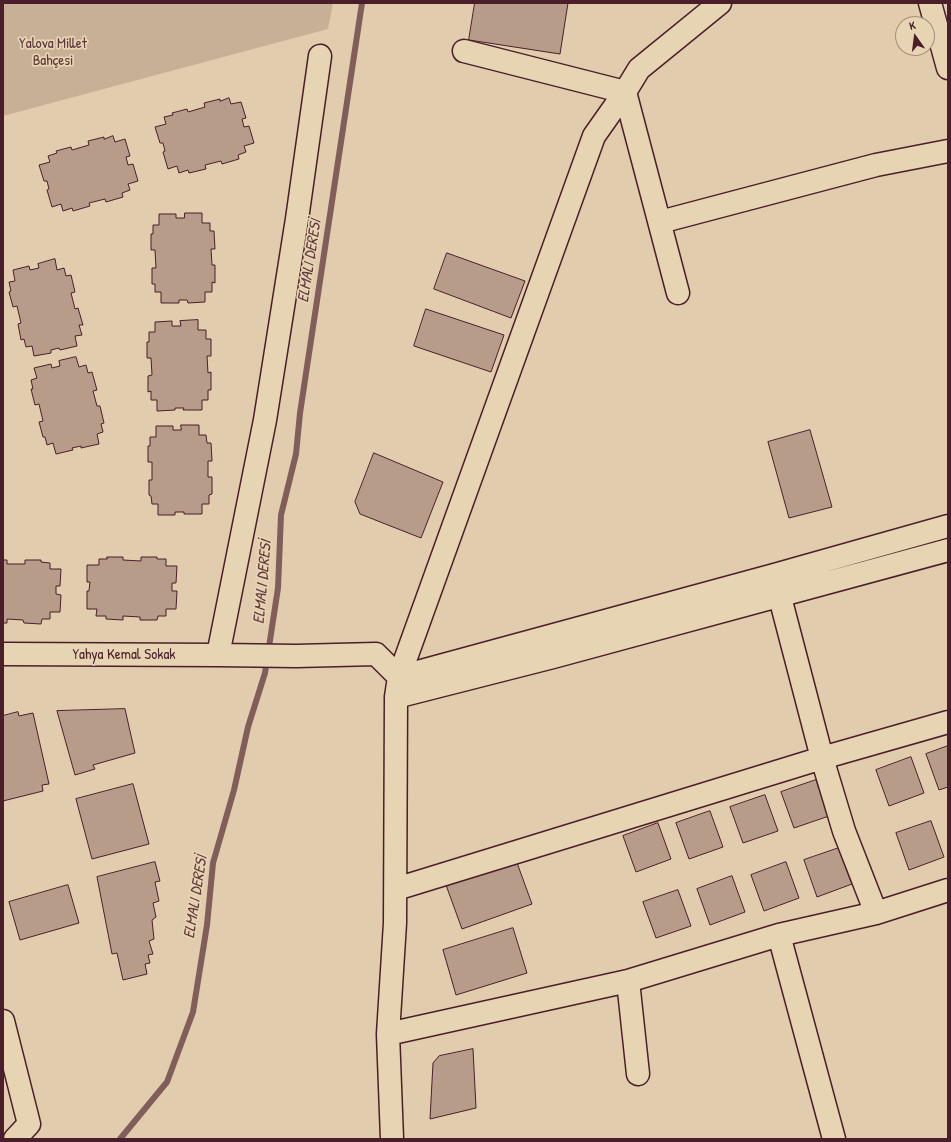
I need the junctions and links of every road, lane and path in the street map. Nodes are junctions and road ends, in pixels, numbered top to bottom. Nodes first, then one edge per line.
1 (720, 3) edge
2 (930, 3) edge
3 (464, 51) dead end
4 (320, 56) dead end
5 (948, 68) edge
6 (625, 92) junction
7 (948, 151) edge
8 (660, 222) junction
9 (678, 293) dead end
10 (948, 526) edge
11 (948, 550) edge
12 (777, 585) junction
13 (3, 654) edge
14 (218, 655) junction
15 (398, 687) junction
16 (948, 722) edge
17 (822, 758) junction
18 (396, 889) junction
19 (948, 890) edge
20 (876, 913) junction
21 (779, 935) junction
22 (628, 981) junction
23 (3, 1021) edge
24 (388, 1034) junction
25 (638, 1074) dead end
26 (22, 1132) edge
27 (392, 1139) edge
28 (834, 1139) edge

1 - 6 street
2 - 5 street
3 - 6 street
4 - 14 street
6 - 8 street
6 - 15 street
7 - 8 street
8 - 9 street
10 - 12 street
11 - 12 street
12 - 15 street
12 - 17 street
13 - 14 street, Yahya Kemal Sokak
14 - 15 street, Yahya Kemal Sokak
15 - 18 street
16 - 17 street
17 - 18 street
17 - 20 street
18 - 24 street
19 - 20 street
20 - 21 street
21 - 22 street
21 - 28 street
22 - 24 street
22 - 25 street
23 - 26 street
24 - 27 street

